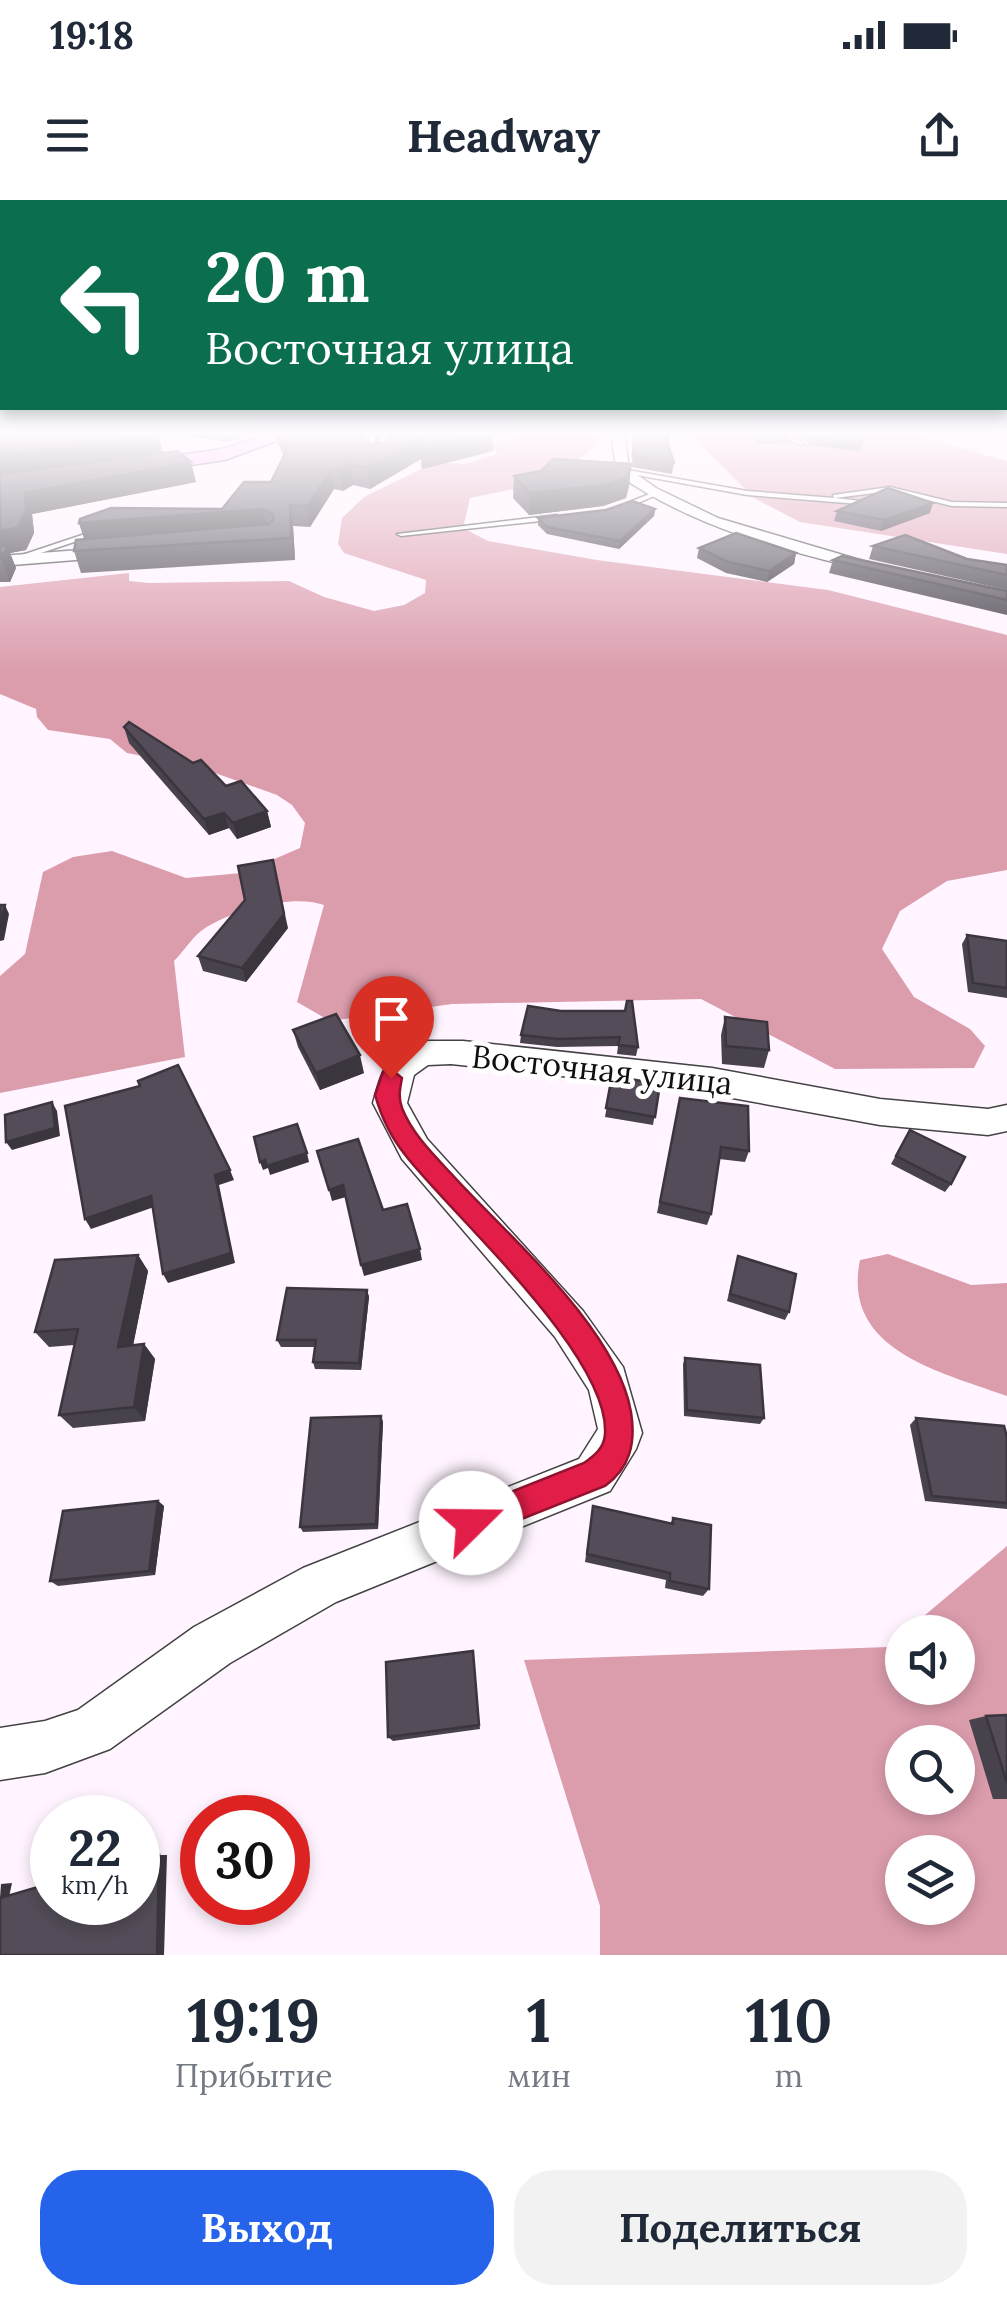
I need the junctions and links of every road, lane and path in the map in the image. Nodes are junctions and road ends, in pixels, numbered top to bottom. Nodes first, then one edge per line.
1 (702, 514) edge
2 (572, 516) edge
3 (115, 526) edge
4 (401, 534) dead end
5 (142, 550) edge
6 (7, 560) edge
7 (896, 572) edge
8 (1007, 1118) edge
9 (0, 1754) edge

1 - 7 street
2 - 4 lane
3 - 6 lane
5 - 6 street
8 - 9 street, Восточная улица

